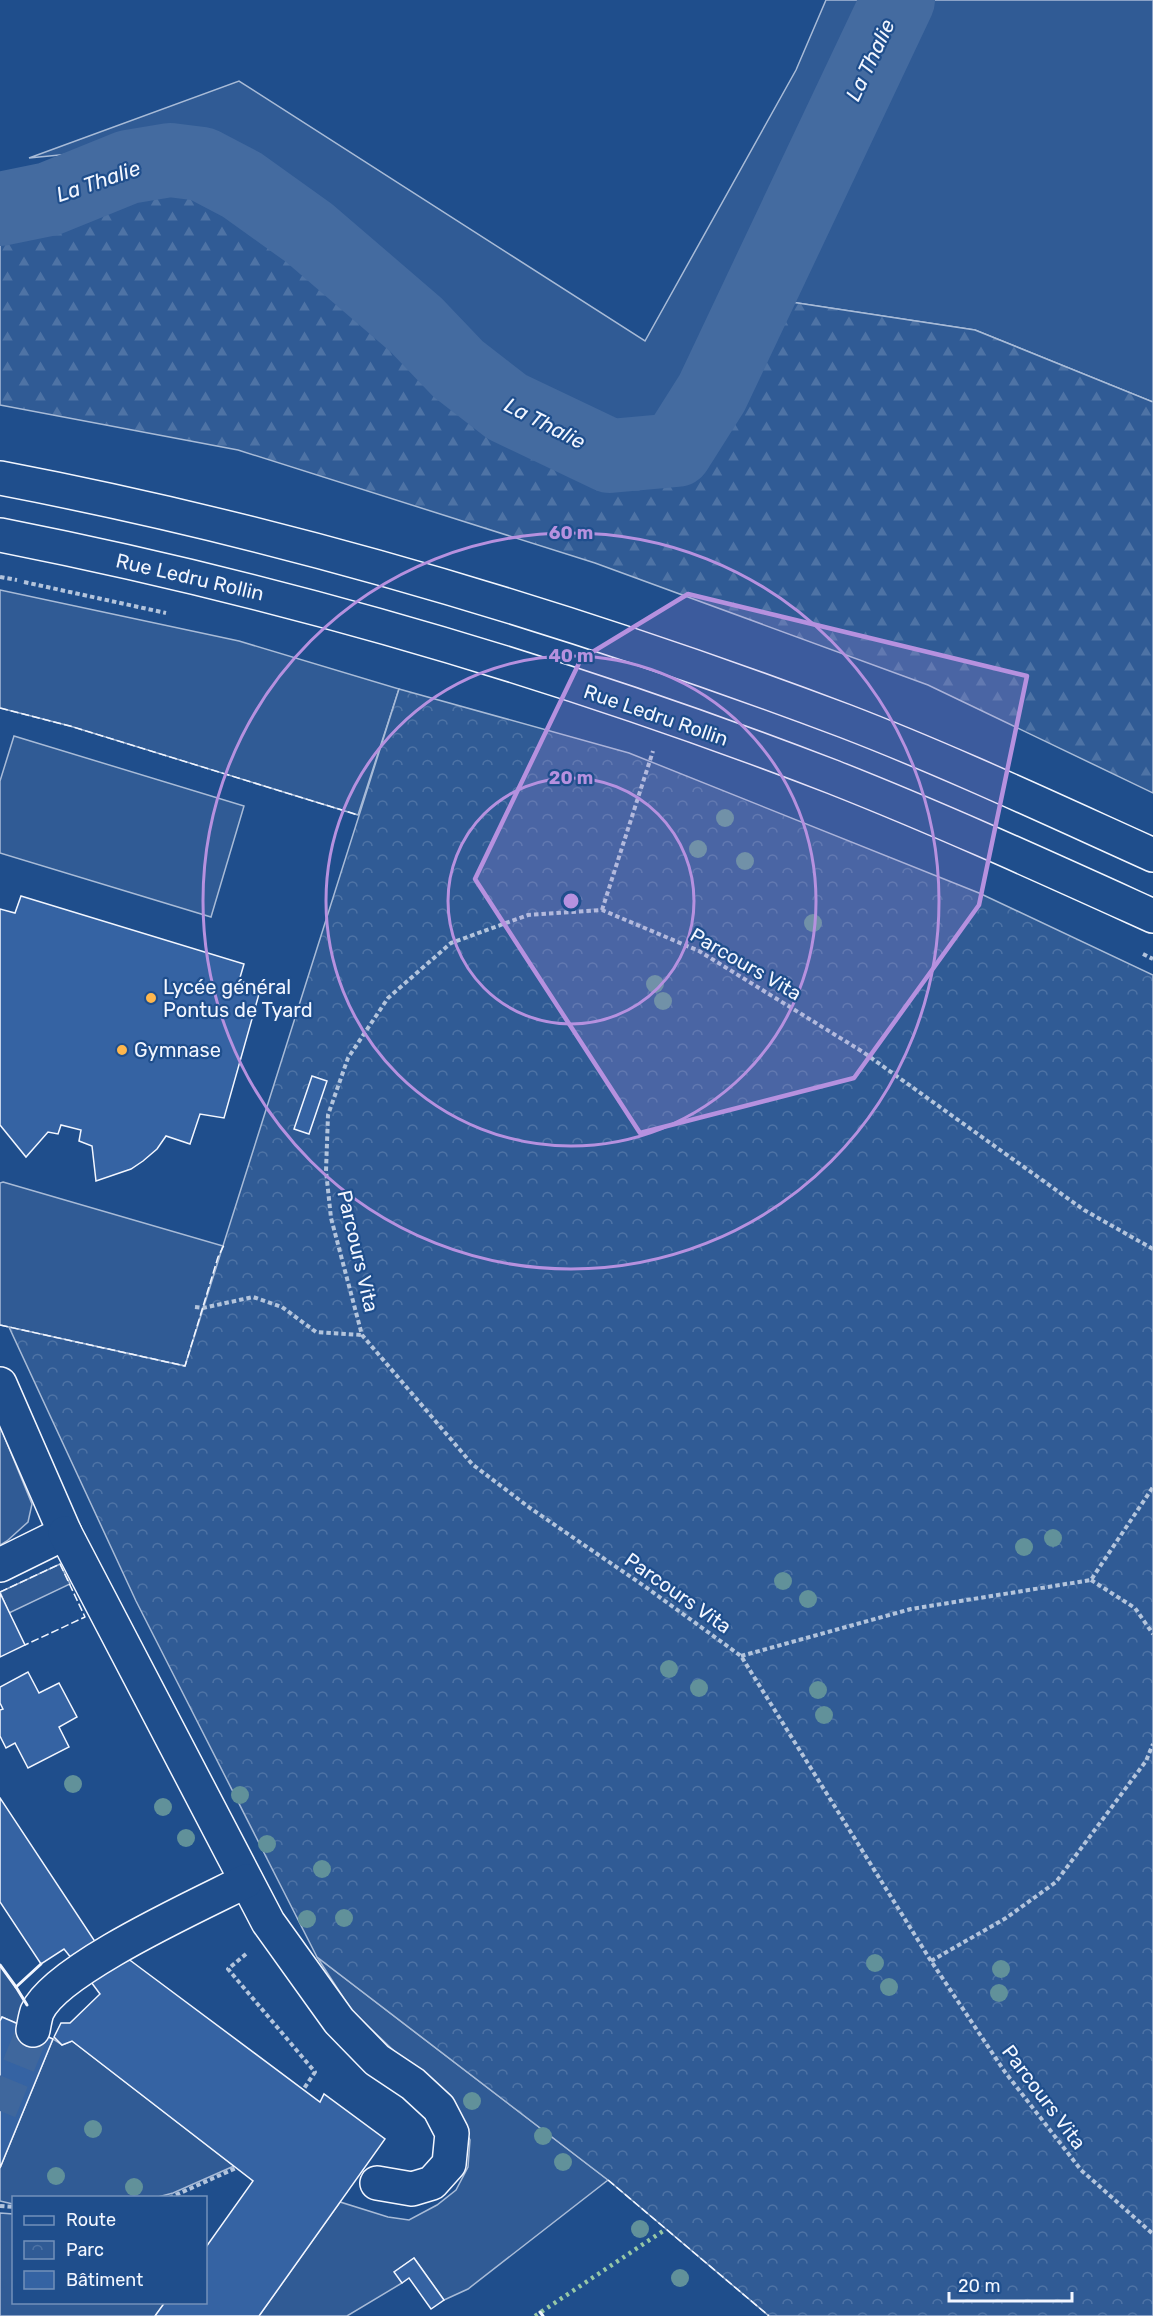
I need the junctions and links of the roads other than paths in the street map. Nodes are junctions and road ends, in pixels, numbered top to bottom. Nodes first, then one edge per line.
1 (0, 478) edge
2 (0, 535) edge
3 (1153, 855) edge
4 (1153, 916) edge
5 (0, 1384) edge
6 (65, 1533) junction
7 (0, 1565) edge
8 (246, 1881) junction
9 (33, 2030) tunnel mouth
10 (377, 2183) dead end

1 - 3 main road
2 - 4 main road, Rue Ledru Rollin
5 - 6 main road
6 - 7 main road
6 - 8 main road
8 - 9 main road
8 - 10 main road

